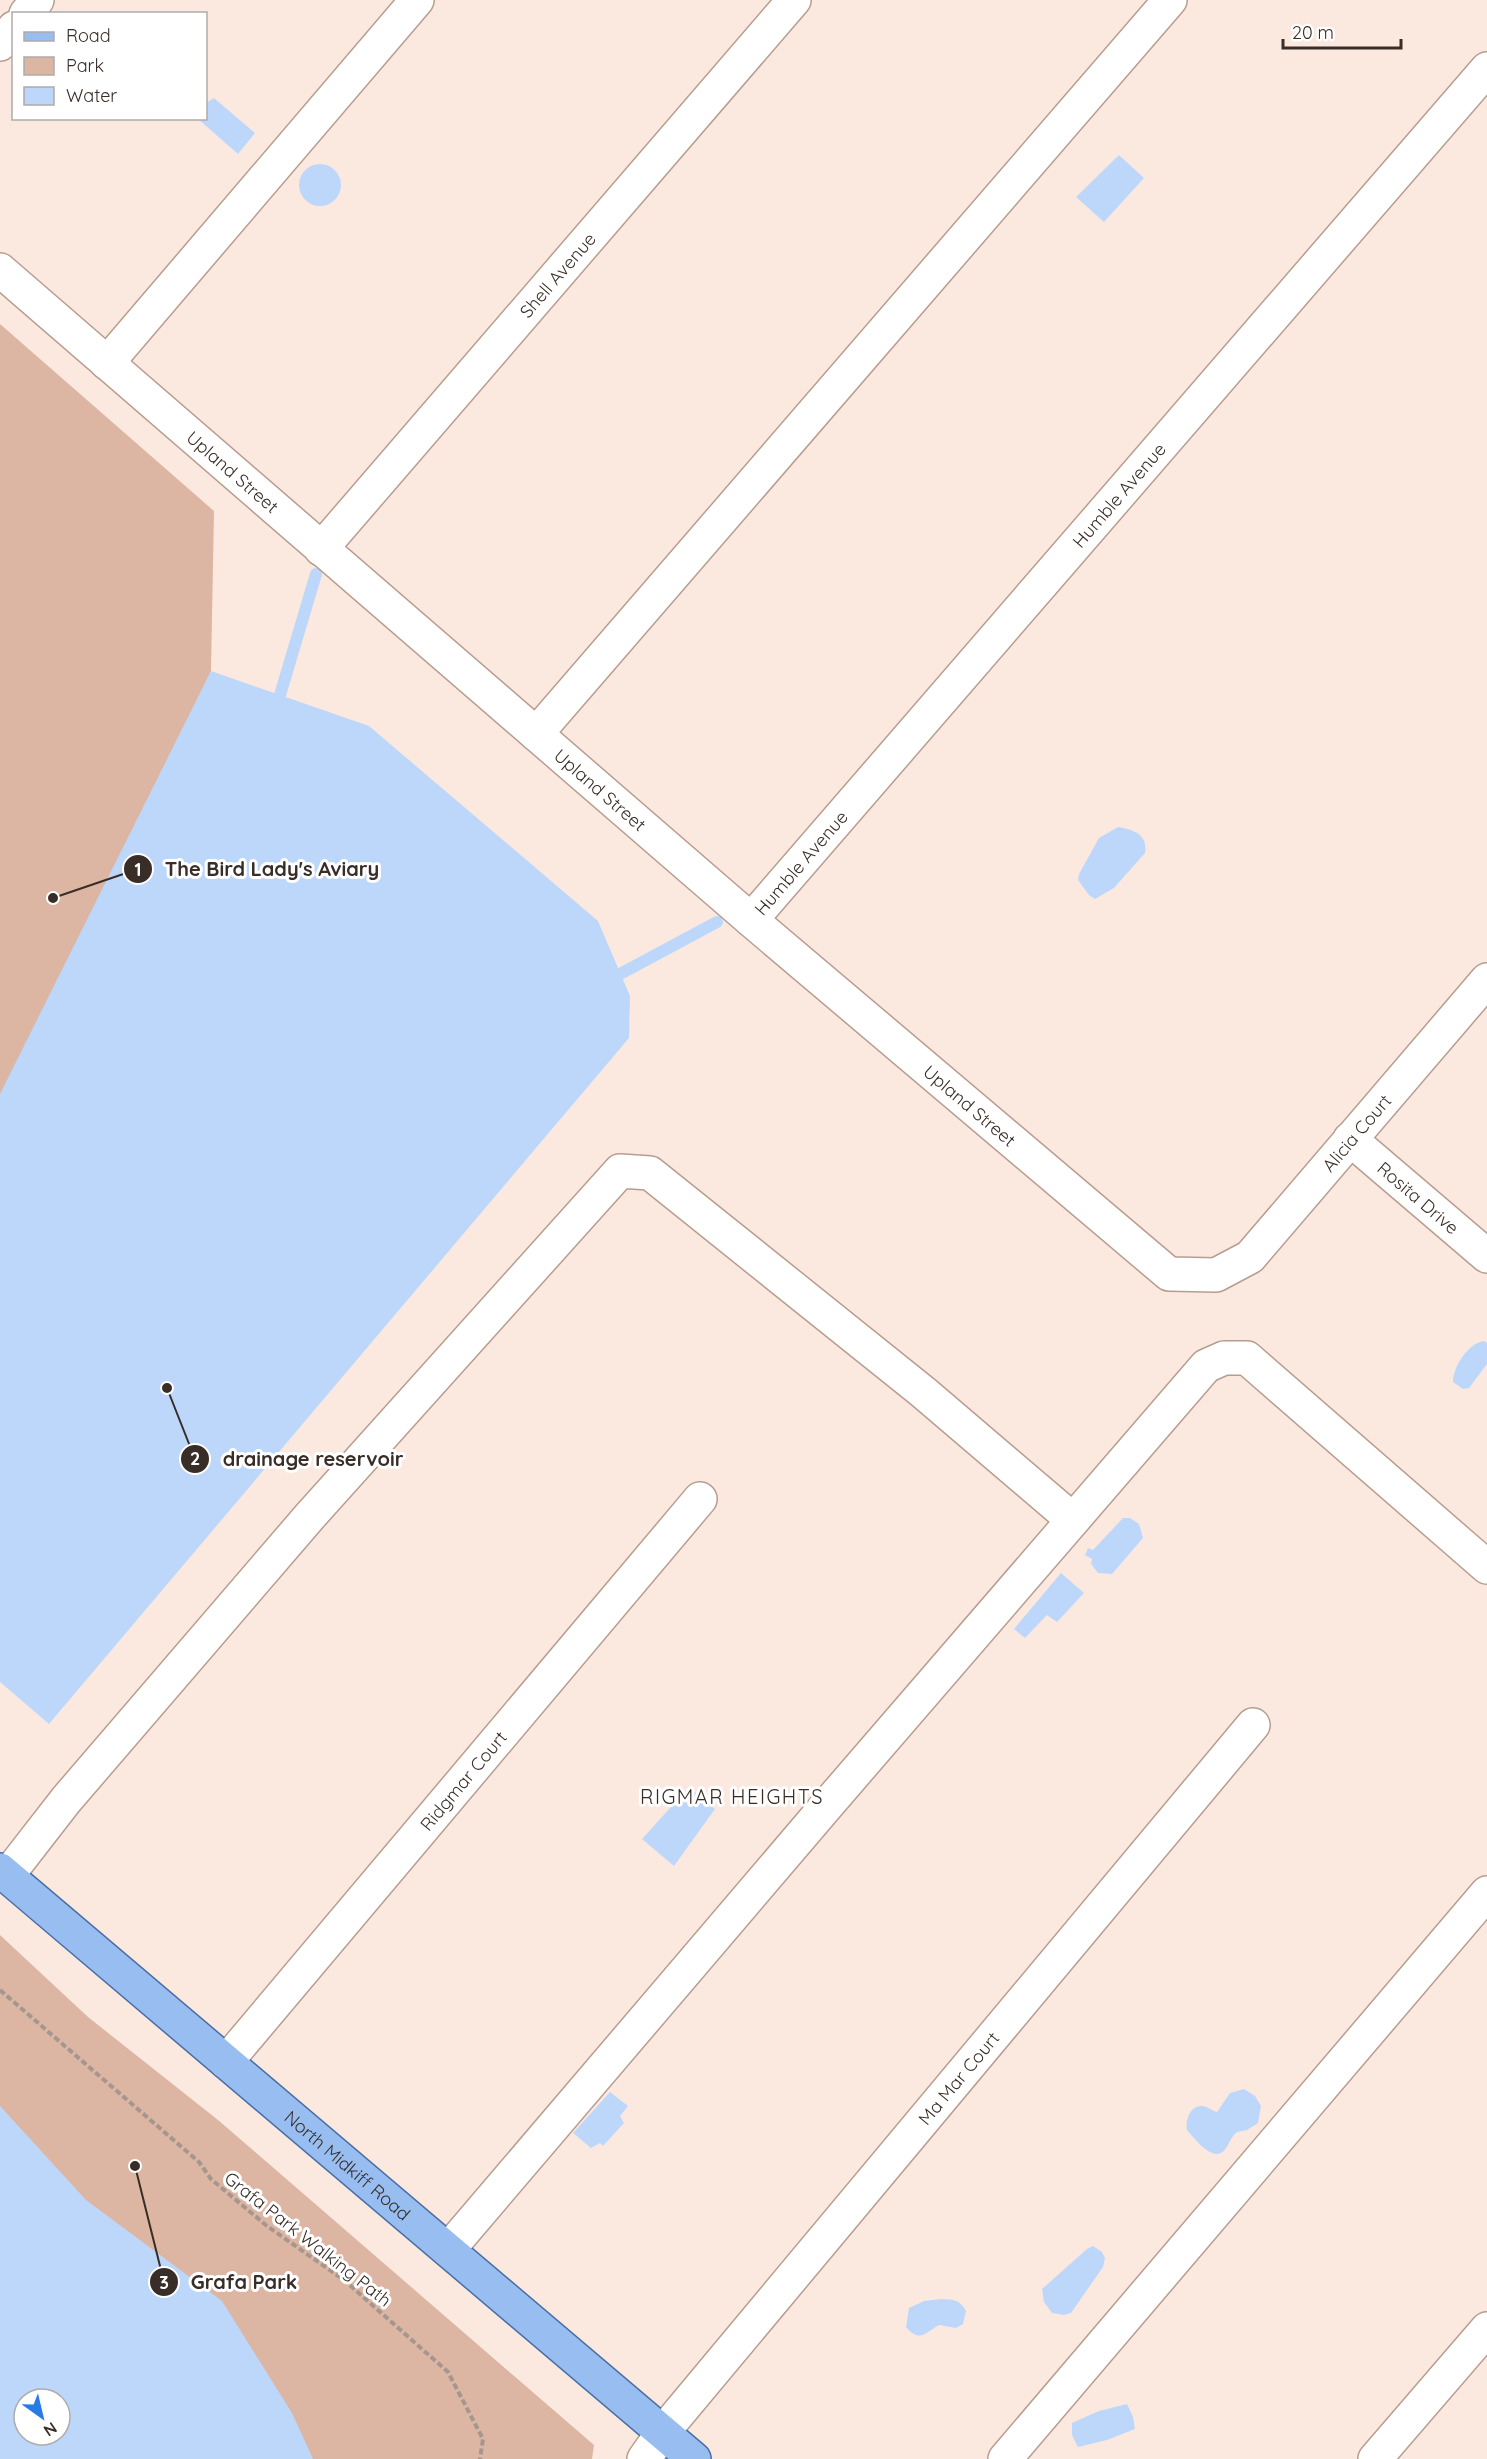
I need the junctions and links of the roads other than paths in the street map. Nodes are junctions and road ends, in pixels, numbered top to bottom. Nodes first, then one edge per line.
1 (37, 0) edge
2 (417, 0) edge
3 (794, 0) edge
4 (1170, 0) edge
5 (28, 12) edge
6 (12, 30) edge
7 (0, 44) edge
8 (1487, 69) edge
9 (0, 270) edge
10 (107, 363) junction
11 (321, 549) junction
12 (536, 734) junction
13 (751, 920) junction
14 (1487, 980) edge
15 (1350, 1139) junction
16 (1487, 1256) edge
17 (1216, 1275) joint
18 (700, 1499) dead end
19 (1073, 1520) junction
20 (1487, 1567) edge
21 (1253, 1725) dead end
22 (4, 1873) edge
23 (1487, 1893) edge
24 (226, 2062) junction
25 (448, 2250) junction
26 (1487, 2329) edge
27 (663, 2432) junction
28 (644, 2459) edge
29 (694, 2459) edge
30 (1005, 2459) edge
31 (1375, 2459) edge

1 - 5 street
2 - 10 street
3 - 11 street, Shell Avenue
4 - 12 street
6 - 7 street
8 - 13 street, Humble Avenue
9 - 10 street, Upland Street
10 - 11 street, Upland Street
11 - 12 street, Upland Street
12 - 13 street, Upland Street
13 - 17 street, Upland Street
14 - 15 street, Alicia Court
15 - 16 street, Rosita Drive
15 - 17 street, Alicia Court
18 - 24 street, Ridgmar Court
19 - 20 street
19 - 22 street
19 - 25 street
21 - 27 street, Ma Mar Court
22 - 24 main road, North Midkiff Road
23 - 30 street
24 - 25 main road, North Midkiff Road
25 - 27 main road, North Midkiff Road
26 - 31 street
27 - 28 street, Ma Mar Court
27 - 29 main road, North Midkiff Road

